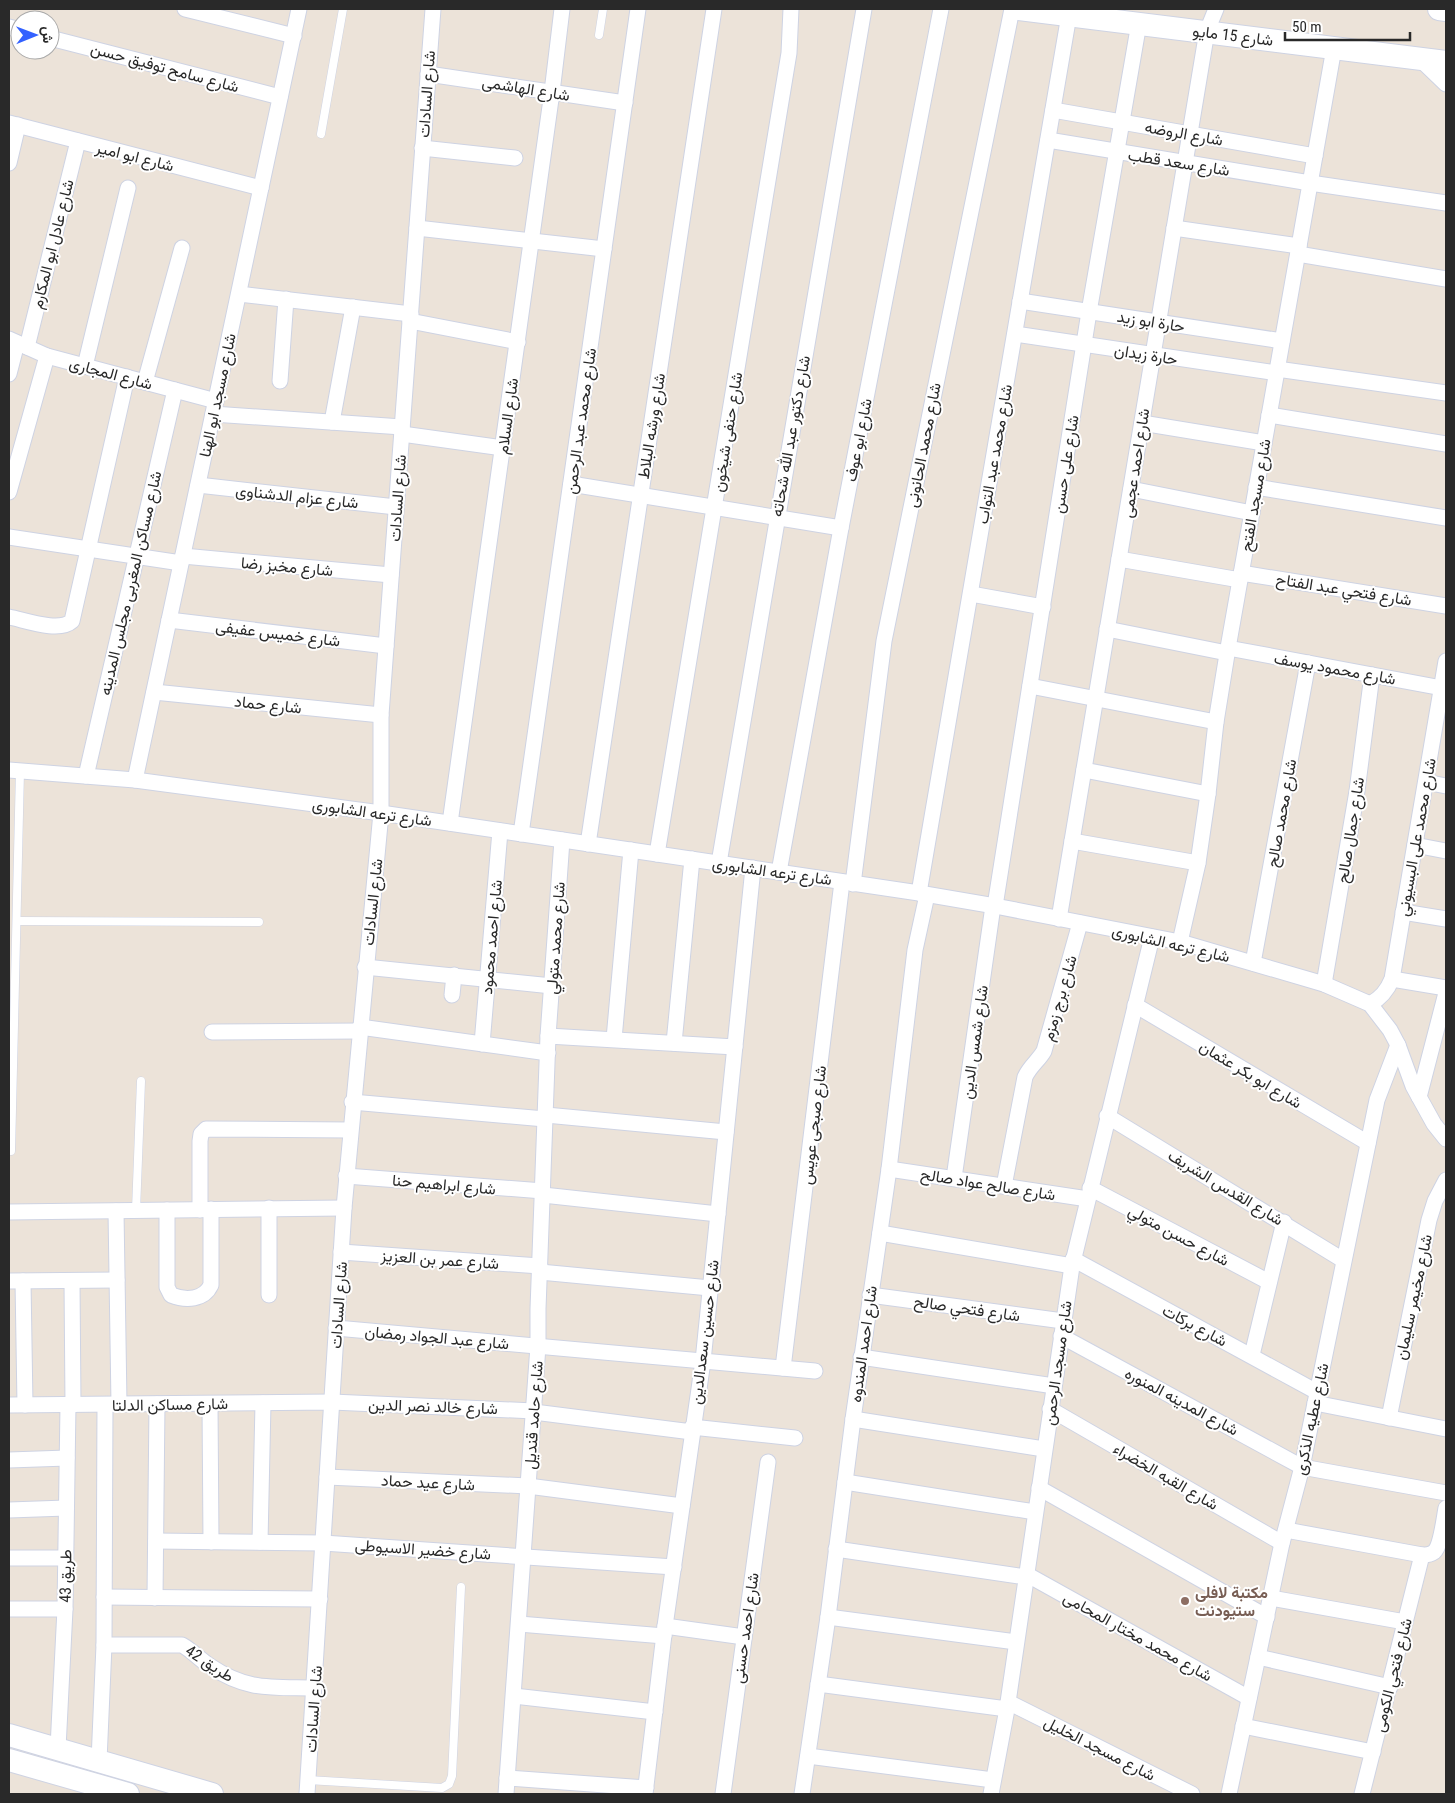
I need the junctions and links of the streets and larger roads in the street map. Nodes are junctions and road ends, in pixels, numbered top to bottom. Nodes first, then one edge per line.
1 (185, 9) edge
2 (299, 9) edge
3 (432, 9) edge
4 (562, 9) edge
5 (638, 9) edge
6 (714, 9) edge
7 (791, 9) edge
8 (864, 9) edge
9 (941, 9) edge
10 (1012, 9) edge
11 (1019, 9) edge
12 (1216, 9) edge
13 (1439, 9) edge
14 (1446, 10) edge
15 (217, 13) edge
16 (1069, 15) junction
17 (1139, 23) junction
18 (1207, 31) junction
19 (294, 36) junction
20 (60, 41) edge
21 (1334, 48) junction
22 (1420, 59) junction
23 (1446, 62) edge
24 (428, 74) junction
25 (1446, 84) edge
26 (552, 92) junction
27 (280, 97) junction
28 (625, 103) junction
29 (1053, 110) junction
30 (1122, 122) junction
31 (14, 124) edge
32 (1190, 134) junction
33 (1048, 140) junction
34 (78, 141) junction
35 (422, 148) junction
36 (1117, 152) junction
37 (1315, 156) junction
38 (515, 158) dead end
39 (9, 163) edge
40 (1185, 163) junction
41 (1310, 183) junction
42 (128, 188) dead end
43 (261, 188) junction
44 (1446, 203) edge
45 (416, 228) junction
46 (1174, 228) junction
47 (532, 241) junction
48 (182, 248) dead end
49 (604, 249) junction
50 (1298, 250) junction
51 (1446, 279) edge
52 (238, 294) junction
53 (286, 299) junction
54 (1020, 301) junction
55 (353, 307) junction
56 (1089, 312) junction
57 (410, 317) junction
58 (1159, 322) junction
59 (1015, 334) junction
60 (1282, 341) junction
61 (518, 342) junction
62 (18, 343) edge
63 (1084, 344) junction
64 (1153, 355) junction
65 (46, 356) junction
66 (85, 366) junction
67 (1277, 371) junction
68 (9, 374) edge
69 (127, 378) junction
70 (280, 381) dead end
71 (145, 382) junction
72 (175, 390) junction
73 (1446, 393) edge
74 (214, 408) junction
75 (1269, 415) junction
76 (332, 422) junction
77 (1142, 423) junction
78 (402, 430) junction
79 (1264, 443) junction
80 (1446, 444) edge
81 (503, 448) junction
82 (571, 484) junction
83 (198, 485) junction
84 (1256, 487) junction
85 (1131, 489) junction
86 (9, 492) edge
87 (641, 496) junction
88 (396, 507) junction
89 (714, 508) junction
90 (1252, 513) junction
91 (776, 518) junction
92 (1446, 518) edge
93 (840, 528) junction
94 (9, 537) edge
95 (89, 549) junction
96 (137, 556) junction
97 (182, 559) junction
98 (1119, 559) junction
99 (392, 576) junction
100 (1240, 576) junction
101 (971, 594) junction
102 (1446, 606) edge
103 (1043, 607) junction
104 (9, 617) edge
105 (169, 620) junction
106 (1107, 629) junction
107 (386, 646) junction
108 (1227, 651) junction
109 (1446, 661) edge
110 (1308, 663) junction
111 (1372, 675) junction
112 (1030, 686) junction
113 (1442, 688) junction
114 (154, 692) junction
115 (1096, 699) junction
116 (381, 715) junction
117 (1441, 720) edge
118 (1216, 722) junction
119 (1084, 770) junction
120 (14, 771) edge
121 (86, 776) junction
122 (135, 780) junction
123 (1426, 782) junction
124 (1446, 786) edge
125 (1208, 794) junction
126 (381, 813) junction
127 (450, 823) junction
128 (500, 831) junction
129 (521, 834) junction
130 (562, 840) junction
131 (1072, 841) junction
132 (588, 844) junction
133 (1415, 845) junction
134 (631, 850) junction
135 (1446, 851) edge
136 (657, 854) junction
137 (692, 860) junction
138 (719, 863) junction
139 (1198, 863) junction
140 (753, 868) junction
141 (780, 872) junction
142 (847, 883) junction
143 (923, 894) junction
144 (994, 906) junction
145 (1403, 912) junction
146 (1059, 919) junction
147 (1446, 919) edge
148 (1080, 923) junction
149 (1152, 937) junction
150 (1180, 942) junction
151 (1254, 963) junction
152 (366, 967) junction
153 (454, 975) junction
154 (488, 978) junction
155 (1392, 979) junction
156 (1324, 984) junction
157 (552, 986) junction
158 (1446, 988) edge
159 (1446, 993) edge
160 (452, 996) dead end
161 (1370, 1004) junction
162 (1134, 1005) junction
163 (359, 1029) junction
164 (212, 1032) dead end
165 (548, 1036) junction
166 (614, 1039) junction
167 (674, 1043) junction
168 (482, 1044) junction
169 (1398, 1045) junction
170 (735, 1047) junction
171 (548, 1053) junction
172 (1419, 1097) junction
173 (352, 1102) junction
174 (1107, 1116) junction
175 (545, 1117) junction
176 (350, 1130) junction
177 (726, 1132) junction
178 (1446, 1139) edge
179 (1368, 1144) junction
180 (889, 1168) junction
181 (346, 1176) junction
182 (954, 1178) junction
183 (1446, 1180) edge
184 (1004, 1186) junction
185 (543, 1193) junction
186 (1089, 1193) junction
187 (269, 1208) junction
188 (344, 1208) junction
189 (206, 1209) junction
190 (116, 1210) junction
191 (167, 1210) junction
192 (9, 1212) edge
193 (718, 1214) junction
194 (1284, 1222) junction
195 (880, 1233) junction
196 (341, 1252) junction
197 (1344, 1260) junction
198 (1072, 1262) junction
199 (540, 1269) junction
200 (117, 1280) junction
201 (16, 1281) edge
202 (72, 1281) junction
203 (1269, 1282) junction
204 (710, 1288) junction
205 (268, 1295) dead end
206 (870, 1295) junction
207 (1063, 1321) junction
208 (336, 1328) junction
209 (1061, 1336) junction
210 (538, 1346) junction
211 (1252, 1355) junction
212 (861, 1357) junction
213 (703, 1361) junction
214 (783, 1368) junction
215 (815, 1372) dead end
216 (1054, 1386) junction
217 (1316, 1398) junction
218 (332, 1402) junction
219 (263, 1403) junction
220 (157, 1404) junction
221 (210, 1404) junction
222 (25, 1405) junction
223 (71, 1405) junction
224 (112, 1405) junction
225 (9, 1406) edge
226 (1050, 1409) junction
227 (534, 1412) junction
228 (1388, 1418) junction
229 (853, 1419) junction
230 (1446, 1429) edge
231 (692, 1430) junction
232 (796, 1438) dead end
233 (1044, 1449) junction
234 (67, 1458) junction
235 (9, 1460) edge
236 (768, 1462) dead end
237 (1302, 1466) junction
238 (327, 1477) junction
239 (845, 1482) junction
240 (528, 1486) junction
241 (1039, 1488) junction
242 (1446, 1493) edge
243 (682, 1506) junction
244 (66, 1508) junction
245 (1446, 1508) edge
246 (9, 1510) edge
247 (1036, 1512) junction
248 (1284, 1536) junction
249 (156, 1541) junction
250 (211, 1542) junction
251 (260, 1542) junction
252 (323, 1543) junction
253 (836, 1549) junction
254 (523, 1555) junction
255 (1422, 1555) junction
256 (9, 1558) edge
257 (65, 1558) junction
258 (674, 1567) junction
259 (1026, 1576) junction
260 (104, 1597) junction
261 (155, 1598) junction
262 (320, 1598) junction
263 (1271, 1598) junction
264 (9, 1609) edge
265 (64, 1609) junction
266 (828, 1617) junction
267 (1266, 1617) junction
268 (1405, 1622) junction
269 (519, 1624) junction
270 (665, 1631) junction
271 (744, 1637) junction
272 (1016, 1642) junction
273 (104, 1645) junction
274 (1258, 1657) junction
275 (818, 1684) junction
276 (1390, 1686) junction
277 (314, 1688) junction
278 (514, 1696) junction
279 (1249, 1698) junction
280 (1008, 1706) junction
281 (655, 1712) junction
282 (1243, 1726) junction
283 (9, 1735) edge
284 (58, 1748) junction
285 (1373, 1752) junction
286 (808, 1756) junction
287 (9, 1760) edge
288 (99, 1761) junction
289 (507, 1778) junction
290 (308, 1787) edge
291 (992, 1787) edge
292 (645, 1791) edge
293 (128, 1794) edge
294 (212, 1794) edge
295 (506, 1794) edge
296 (723, 1794) edge
297 (802, 1794) edge
298 (1192, 1794) edge
299 (1229, 1794) edge
300 (1362, 1794) edge

1 - 15 street
2 - 19 street, شارع مسجد ابو الهنا
3 - 24 street, شارع السادات
4 - 26 street, شارع السلام
5 - 28 street, شارع محمد عبد الرحمن
6 - 87 street, شارع ورشه البلاط
7 - 89 street, شارع حنفى شيخون
8 - 91 street, شارع دكتور عبد الله شحاته
9 - 93 street, شارع ابو عوف
10 - 142 street, شارع محمد الحانونى
11 - 16 main road, شارع 15 مايو
12 - 18 street, شارع احمد عجمى
13 - 14 main road
15 - 19 street
16 - 17 main road, شارع 15 مايو
16 - 29 street, شارع محمد عبد التواب
17 - 18 main road, شارع 15 مايو
17 - 30 street, شارع على حسن
18 - 21 main road, شارع 15 مايو
18 - 32 street, شارع احمد عجمى
19 - 27 street, شارع مسجد ابو الهنا
20 - 27 street, شارع سامح توفيق حسن
21 - 22 main road, شارع 15 مايو
21 - 37 street, شارع مسجد الفتح
22 - 23 main road, شارع 15 مايو
22 - 25 street
24 - 26 street, شارع الهاشمى
24 - 35 street, شارع السادات
26 - 28 street, شارع الهاشمى
26 - 47 street, شارع السلام
27 - 43 street, شارع مسجد ابو الهنا
28 - 49 street, شارع محمد عبد الرحمن
29 - 30 street, شارع الروضه
29 - 33 street, شارع محمد عبد التواب
30 - 32 street, شارع الروضه
30 - 36 street, شارع على حسن
31 - 34 street, شارع ابو امير
31 - 39 street
32 - 37 street, شارع الروضه
32 - 40 street, شارع احمد عجمى
33 - 36 street, شارع سعد قطب
33 - 54 street, شارع محمد عبد التواب
34 - 43 street, شارع ابو امير
34 - 62 street, شارع عادل ابو المكارم
35 - 38 street
35 - 45 street, شارع السادات
36 - 40 street, شارع سعد قطب
36 - 56 street, شارع على حسن
37 - 41 street, شارع مسجد الفتح
40 - 41 street, شارع سعد قطب
40 - 46 street, شارع احمد عجمى
41 - 44 street, شارع سعد قطب
41 - 50 street, شارع مسجد الفتح
42 - 66 street
43 - 52 street, شارع مسجد ابو الهنا
45 - 47 street
45 - 57 street, شارع السادات
46 - 50 street
46 - 58 street, شارع احمد عجمى
47 - 49 street
47 - 61 street, شارع السلام
48 - 71 street
49 - 82 street, شارع محمد عبد الرحمن
50 - 51 street
50 - 60 street, شارع مسجد الفتح
52 - 53 street
52 - 74 street, شارع مسجد ابو الهنا
53 - 55 street
53 - 70 street
54 - 56 street, حارة ابو زيد
54 - 59 street, شارع محمد عبد التواب
55 - 57 street
55 - 76 street
56 - 58 street, حارة ابو زيد
56 - 63 street, شارع على حسن
57 - 61 street
57 - 78 street, شارع السادات
58 - 60 street, حارة ابو زيد
58 - 64 street, شارع احمد عجمى
59 - 63 street, حارة زيدان
59 - 101 street, شارع محمد عبد التواب
60 - 67 street, شارع مسجد الفتح
61 - 81 street, شارع السلام
62 - 65 street, شارع المجارى
62 - 68 street, شارع عادل ابو المكارم
63 - 64 street, حارة زيدان
63 - 103 street, شارع على حسن
64 - 67 street, حارة زيدان
64 - 77 street, شارع احمد عجمى
65 - 66 street, شارع المجارى
65 - 86 street
66 - 69 street, شارع المجارى
67 - 73 street, حارة زيدان
67 - 75 street, شارع مسجد الفتح
69 - 71 street, شارع المجارى
69 - 95 street
71 - 72 street, شارع المجارى
72 - 74 street, شارع المجارى
72 - 96 street, شارع مساكن المغربى مجلس المدينه
74 - 76 street, شارع المجارى
74 - 83 street, شارع مسجد ابو الهنا
75 - 79 street, شارع مسجد الفتح
75 - 80 street
76 - 78 street, شارع المجارى
77 - 79 street
77 - 85 street, شارع احمد عجمى
78 - 81 street, شارع المجارى
78 - 88 street, شارع السادات
79 - 84 street, شارع مسجد الفتح
81 - 127 street, شارع السلام
82 - 87 street
82 - 129 street, شارع محمد عبد الرحمن
83 - 88 street, شارع عزام الدشناوى
83 - 97 street, شارع مسجد ابو الهنا
84 - 90 street, شارع مسجد الفتح
84 - 92 street
85 - 90 street
85 - 98 street, شارع احمد عجمى
87 - 89 street
87 - 132 street, شارع ورشه البلاط
88 - 99 street, شارع السادات
89 - 91 street
89 - 136 street, شارع حنفى شيخون
90 - 100 street, شارع مسجد الفتح
91 - 93 street
91 - 138 street, شارع دكتور عبد الله شحاته
93 - 141 street, شارع ابو عوف
94 - 95 street, شارع مخبز رضا
95 - 96 street, شارع مخبز رضا
95 - 104 street
96 - 97 street, شارع مخبز رضا
96 - 121 street, شارع مساكن المغربى مجلس المدينه
97 - 99 street, شارع مخبز رضا
97 - 105 street, شارع مسجد ابو الهنا
98 - 100 street, شارع فتحي عبد الفتاح
98 - 106 street, شارع احمد عجمى
99 - 107 street, شارع السادات
100 - 102 street, شارع فتحي عبد الفتاح
100 - 108 street, شارع مسجد الفتح
101 - 103 street
101 - 143 street, شارع محمد عبد التواب
103 - 112 street, شارع على حسن
105 - 107 street, شارع خميس عفيفى
105 - 114 street, شارع مسجد ابو الهنا
106 - 108 street, شارع محمود يوسف
106 - 115 street, شارع احمد عجمى
107 - 116 street, شارع السادات
108 - 110 street, شارع محمود يوسف
108 - 118 street, شارع مسجد الفتح
109 - 113 street, شارع محمد على البسيوني
110 - 111 street, شارع محمود يوسف
110 - 151 street, شارع محمد صالح
111 - 113 street, شارع محمود يوسف
111 - 156 street, شارع جمال صالح
112 - 115 street
112 - 144 street, شارع على حسن
113 - 117 street, شارع محمد على البسيوني
114 - 116 street, شارع حماد
114 - 122 street, شارع مسجد ابو الهنا
115 - 118 street
115 - 119 street, شارع احمد عجمى
116 - 126 street, شارع السادات
117 - 123 street, شارع محمد على البسيوني
118 - 125 street, شارع مسجد الفتح
119 - 125 street
119 - 131 street, شارع احمد عجمى
120 - 121 street, شارع ترعه الشابورى
121 - 122 street, شارع ترعه الشابورى
122 - 126 street, شارع ترعه الشابورى
123 - 124 street
123 - 133 street, شارع محمد على البسيوني
125 - 139 street, شارع مسجد الفتح
126 - 127 street, شارع ترعه الشابورى
126 - 152 street, شارع السادات
127 - 128 street, شارع ترعه الشابورى
128 - 129 street, شارع ترعه الشابورى
128 - 154 street, شارع احمد محمود
129 - 130 street, شارع ترعه الشابورى
130 - 132 street, شارع ترعه الشابورى
130 - 157 street, شارع محمد متولي
131 - 139 street
131 - 146 street, شارع احمد عجمى
132 - 134 street, شارع ترعه الشابورى
133 - 135 street
133 - 145 street, شارع محمد على البسيوني
134 - 136 street, شارع ترعه الشابورى
134 - 166 street
136 - 137 street, شارع ترعه الشابورى
137 - 138 street, شارع ترعه الشابورى
137 - 167 street
138 - 140 street, شارع ترعه الشابورى
139 - 150 street, شارع مسجد الفتح
140 - 141 street, شارع ترعه الشابورى
140 - 170 street, شارع حسين سعدالدين
141 - 142 street, شارع ترعه الشابورى
142 - 143 street, شارع ترعه الشابورى
142 - 214 street, شارع صبحى عويس
143 - 144 street, شارع ترعه الشابورى
143 - 180 street, شارع احمد المندوه
144 - 146 street, شارع ترعه الشابورى
144 - 182 street, شارع شمس الدين
145 - 147 street
145 - 155 street, شارع محمد على البسيوني
146 - 148 street, شارع ترعه الشابورى
148 - 149 street, شارع ترعه الشابورى
148 - 184 street, شارع برج زمزم
149 - 150 street, شارع ترعه الشابورى
149 - 162 street, شارع مسجد الرحمن
150 - 151 street, شارع ترعه الشابورى
151 - 156 street, شارع ترعه الشابورى
152 - 153 street
152 - 163 street, شارع السادات
153 - 154 street
153 - 160 street
154 - 157 street
154 - 168 street, شارع احمد محمود
155 - 158 street
155 - 161 street, شارع محمد على البسيوني
156 - 161 street, شارع ترعه الشابورى
157 - 165 street, شارع محمد متولي
159 - 172 street
161 - 169 street, شارع ترعه الشابورى
162 - 174 street, شارع مسجد الرحمن
162 - 179 street, شارع ابو بكر عثمان
163 - 164 street
163 - 168 street
163 - 173 street, شارع السادات
165 - 166 street
165 - 171 street, شارع حامد قنديل
166 - 167 street
167 - 170 street
168 - 171 street
169 - 172 street, شارع ترعه الشابورى
169 - 179 street, شارع عطيه الذكرى
170 - 177 street, شارع حسين سعدالدين
171 - 175 street, شارع حامد قنديل
172 - 178 street, شارع ترعه الشابورى
173 - 175 street
173 - 176 street, شارع السادات
174 - 186 street, شارع مسجد الرحمن
174 - 194 street, شارع القدس الشريف
175 - 177 street
175 - 185 street, شارع حامد قنديل
176 - 181 street, شارع السادات
176 - 189 street
177 - 193 street, شارع حسين سعدالدين
179 - 197 street, شارع عطيه الذكرى
180 - 182 street, شارع صالح عواد صالح
180 - 195 street, شارع احمد المندوه
181 - 185 street, شارع ابراهيم حنا
181 - 188 street, شارع السادات
182 - 184 street, شارع صالح عواد صالح
183 - 228 street, شارع مخيمر سليمان
184 - 186 street, شارع صالح عواد صالح
185 - 193 street, شارع ابراهيم حنا
185 - 199 street, شارع حامد قنديل
186 - 198 street, شارع مسجد الرحمن
186 - 203 street, شارع حسن متولي
187 - 188 street
187 - 189 street
187 - 205 street
188 - 196 street, شارع السادات
189 - 191 street
189 - 191 street
190 - 191 street
190 - 192 street
190 - 200 street
193 - 204 street, شارع حسين سعدالدين
194 - 197 street, شارع القدس الشريف
194 - 203 street
195 - 198 street, شارع بركات
195 - 206 street, شارع احمد المندوه
196 - 199 street, شارع عمر بن العزيز
196 - 208 street, شارع السادات
197 - 217 street, شارع عطيه الذكرى
198 - 207 street, شارع مسجد الرحمن
198 - 211 street, شارع بركات
199 - 204 street, شارع عمر بن العزيز
199 - 210 street, شارع حامد قنديل
200 - 202 street
200 - 224 street
201 - 202 street
201 - 222 street
202 - 223 street, طريق 43
203 - 211 street
204 - 213 street, شارع حسين سعدالدين
206 - 207 street, شارع فتحي صالح
206 - 212 street, شارع احمد المندوه
207 - 209 street, شارع مسجد الرحمن
208 - 210 street, شارع عبد الجواد رمضان
208 - 218 street, شارع السادات
209 - 216 street, شارع مسجد الرحمن
209 - 237 street, شارع المدينه المنوره
210 - 213 street, شارع عبد الجواد رمضان
210 - 227 street, شارع حامد قنديل
211 - 217 street, شارع بركات
212 - 216 street
212 - 229 street, شارع احمد المندوه
213 - 214 street, شارع عبد الجواد رمضان
213 - 231 street, شارع حسين سعدالدين
214 - 215 street, شارع عبد الجواد رمضان
216 - 226 street, شارع مسجد الرحمن
217 - 228 street, شارع بركات
217 - 237 street, شارع عطيه الذكرى
218 - 219 street, شارع مساكن الدلتا
218 - 227 street, شارع خالد نصر الدين
218 - 238 street, شارع السادات
219 - 221 street, شارع مساكن الدلتا
219 - 251 street
220 - 221 street, شارع مساكن الدلتا
220 - 224 street, شارع مساكن الدلتا
220 - 249 street
221 - 250 street
222 - 223 street, شارع مساكن الدلتا
222 - 225 street, شارع مساكن الدلتا
223 - 224 street, شارع مساكن الدلتا
223 - 234 street, طريق 43
224 - 260 street
226 - 233 street, شارع مسجد الرحمن
226 - 248 street, شارع القبه الخضراء
227 - 231 street, شارع خالد نصر الدين
227 - 240 street, شارع حامد قنديل
228 - 230 street, شارع بركات
229 - 233 street
229 - 239 street, شارع احمد المندوه
231 - 232 street, شارع خالد نصر الدين
231 - 243 street, شارع حسين سعدالدين
233 - 241 street, شارع مسجد الرحمن
234 - 235 street
234 - 244 street, طريق 43
236 - 271 street, شارع احمد حسنى
237 - 242 street, شارع المدينه المنوره
237 - 248 street, شارع عطيه الذكرى
238 - 240 street, شارع عيد حماد
238 - 252 street, شارع السادات
239 - 247 street
239 - 253 street, شارع احمد المندوه
240 - 243 street, شارع عيد حماد
240 - 254 street, شارع حامد قنديل
241 - 247 street, شارع مسجد الرحمن
241 - 267 street
243 - 258 street, شارع حسين سعدالدين
244 - 246 street
244 - 257 street, طريق 43
245 - 255 street
247 - 259 street, شارع مسجد الرحمن
248 - 255 street, شارع القبه الخضراء
248 - 263 street, شارع عطيه الذكرى
249 - 250 street, شارع خضير الاسيوطى
249 - 261 street
250 - 251 street, شارع خضير الاسيوطى
251 - 252 street, شارع خضير الاسيوطى
252 - 254 street, شارع خضير الاسيوطى
252 - 262 street, شارع السادات
253 - 259 street
253 - 266 street, شارع احمد المندوه
254 - 258 street, شارع خضير الاسيوطى
254 - 269 street, شارع حامد قنديل
255 - 268 street, شارع فتحي الكومى
256 - 257 street
257 - 265 street, طريق 43
258 - 270 street, شارع حسين سعدالدين
259 - 272 street, شارع مسجد الرحمن
259 - 279 street, شارع محمد مختار المحامى
260 - 261 street
260 - 273 street
261 - 262 street
262 - 277 street, شارع السادات
263 - 267 street, شارع عطيه الذكرى
263 - 268 street
264 - 265 street
265 - 284 street, طريق 43
266 - 272 street
266 - 275 street, شارع احمد المندوه
267 - 274 street, شارع عطيه الذكرى
268 - 276 street, شارع فتحي الكومى
269 - 270 street
269 - 278 street, شارع حامد قنديل
270 - 271 street
270 - 281 street, شارع حسين سعدالدين
271 - 296 street, شارع احمد حسنى
272 - 280 street, شارع مسجد الرحمن
273 - 277 street, طريق 42
273 - 288 street
274 - 276 street
274 - 279 street, شارع عطيه الذكرى
275 - 280 street, شارع مسجد الخليل
275 - 286 street, شارع احمد المندوه
276 - 285 street, شارع فتحي الكومى
277 - 290 street, شارع السادات
278 - 281 street
278 - 289 street, شارع حامد قنديل
279 - 282 street, شارع عطيه الذكرى
280 - 291 street, شارع مسجد الرحمن
280 - 298 street, شارع مسجد الخليل
281 - 292 street, شارع حسين سعدالدين
282 - 285 street
282 - 299 street, شارع عطيه الذكرى
283 - 284 main road
284 - 288 main road
285 - 300 street, شارع فتحي الكومى
286 - 291 street
286 - 297 street, شارع احمد المندوه
287 - 293 main road
288 - 294 main road
289 - 292 street
289 - 295 street, شارع حامد قنديل

